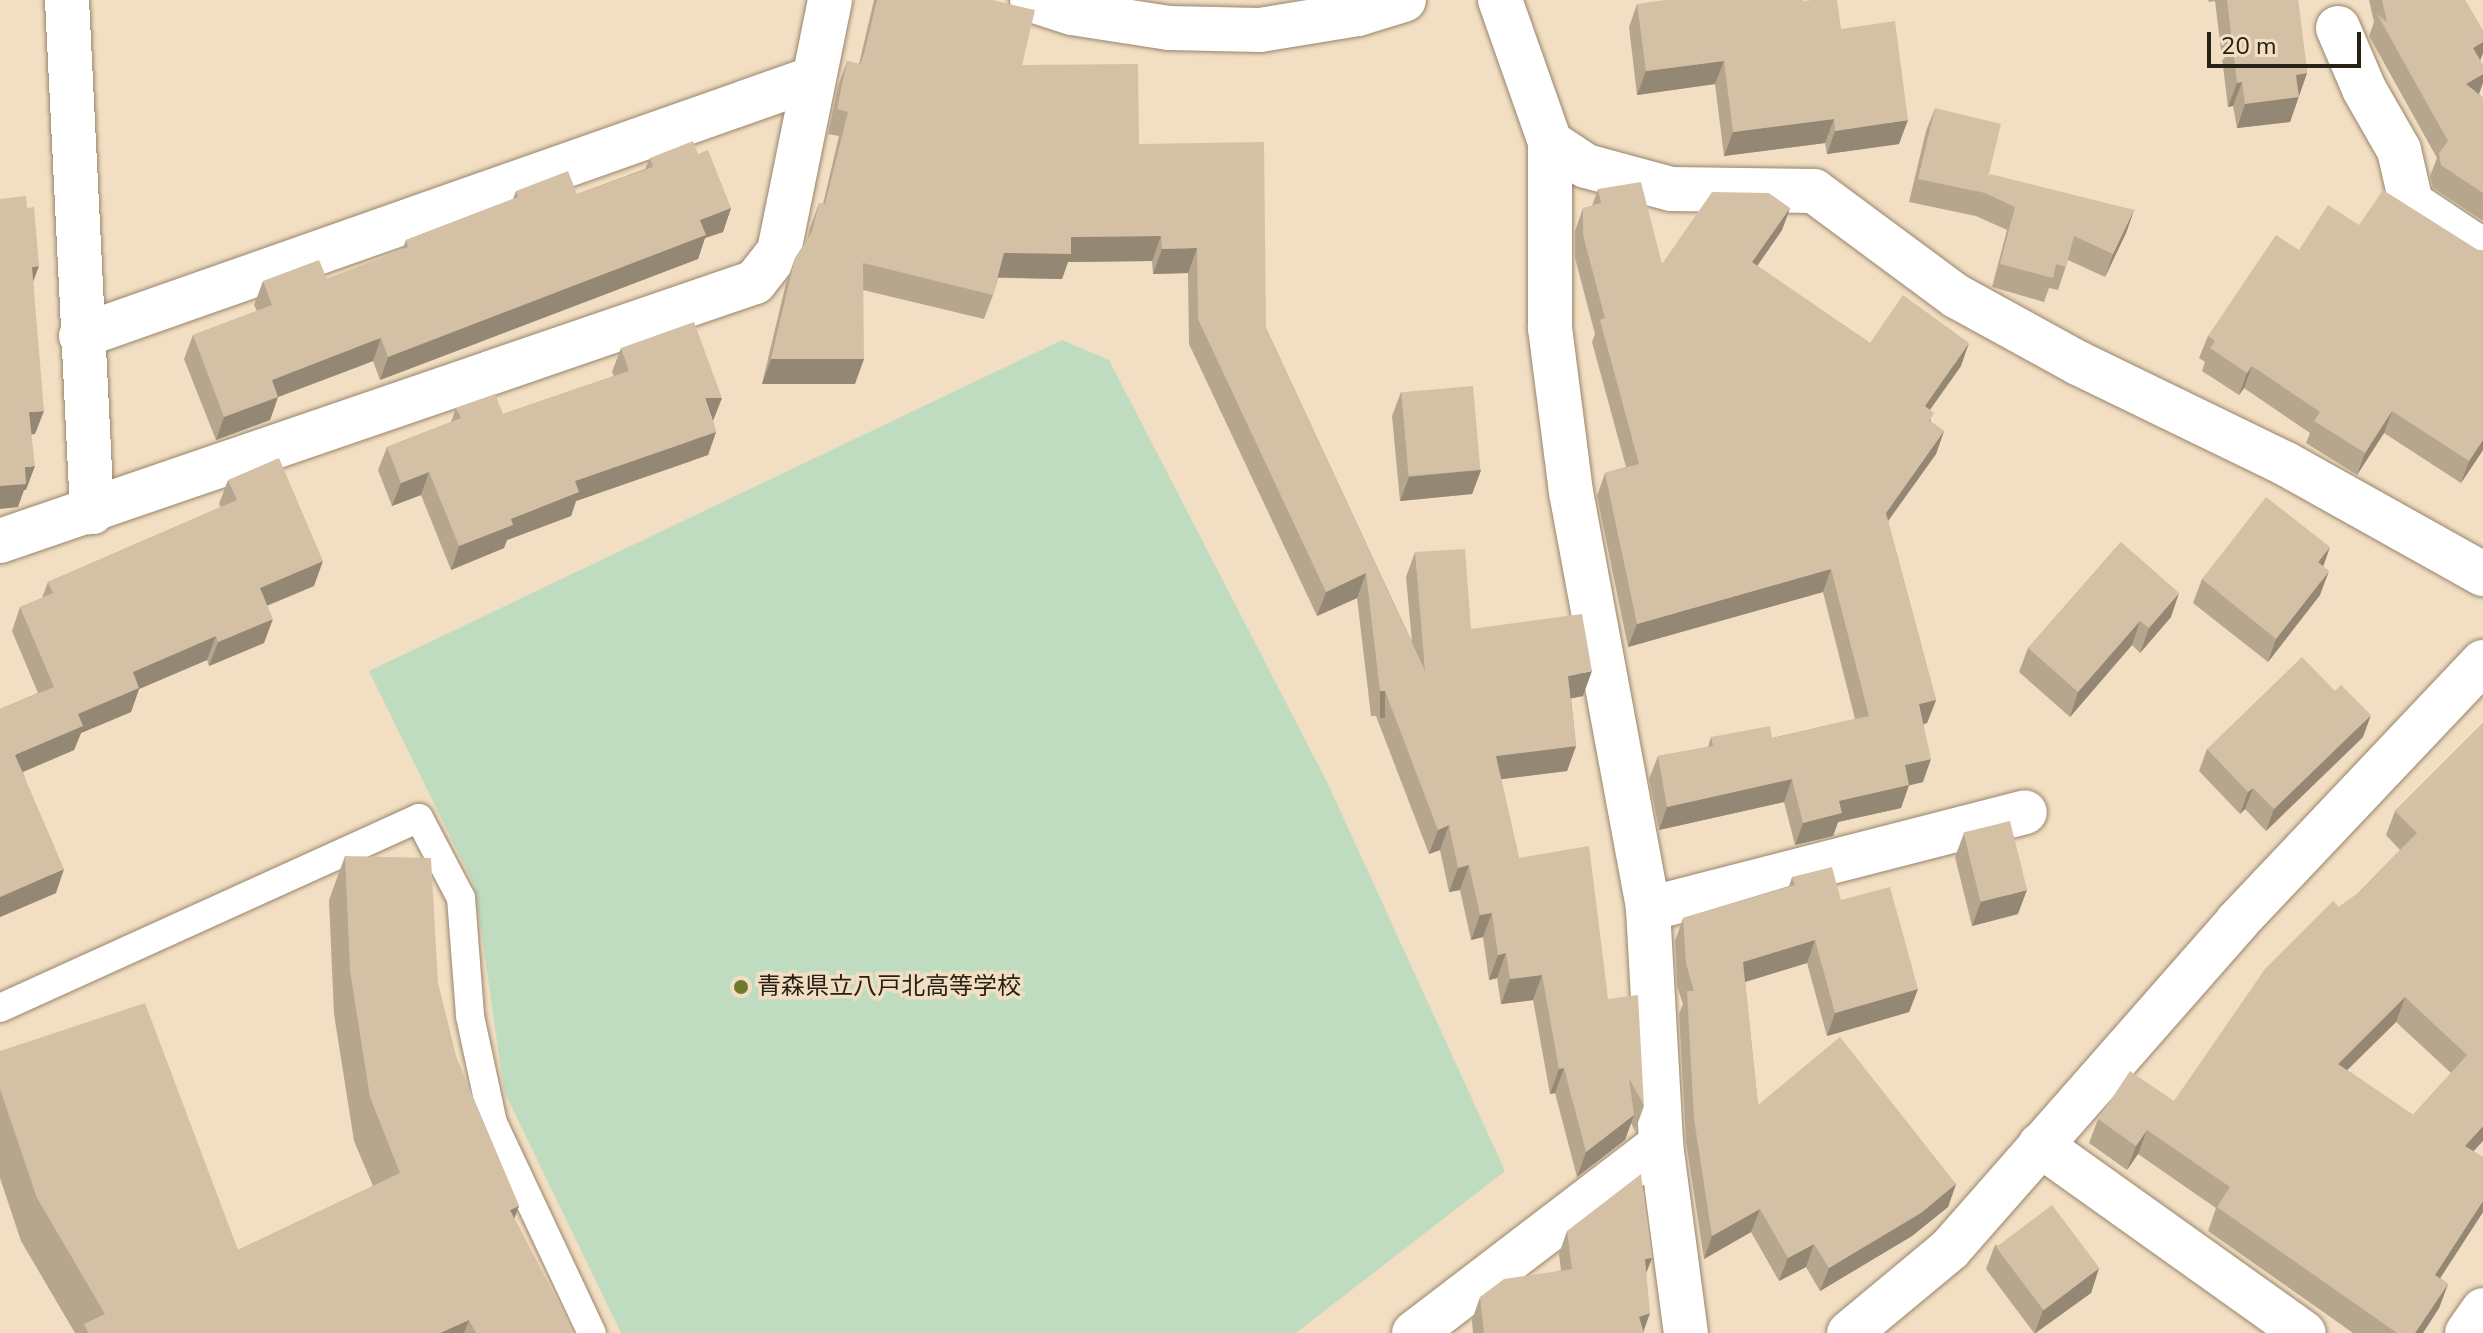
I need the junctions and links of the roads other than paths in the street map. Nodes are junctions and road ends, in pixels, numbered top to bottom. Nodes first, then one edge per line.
1 (67, 0) edge
2 (830, 0) edge
3 (1032, 0) edge
4 (1404, 0) edge
5 (1500, 0) edge
6 (2338, 28) dead end
7 (814, 78) junction
8 (1550, 142) junction
9 (2483, 251) edge
10 (81, 336) junction
11 (92, 512) junction
12 (0, 541) edge
13 (2483, 574) edge
14 (2483, 662) edge
15 (2025, 812) dead end
16 (1648, 909) junction
17 (0, 1008) edge
18 (1661, 1144) junction
19 (2040, 1145) junction
20 (2483, 1310) edge
21 (592, 1333) edge
22 (1414, 1333) edge
23 (1686, 1333) edge
24 (1849, 1333) edge
25 (2304, 1333) edge
26 (2467, 1333) edge

1 - 10 street
2 - 7 street
3 - 4 street
5 - 8 street
6 - 9 street
7 - 10 street
7 - 11 street
8 - 13 street
8 - 16 street
10 - 11 street
11 - 12 street
14 - 19 street
15 - 16 street
16 - 18 street
17 - 21 lane
18 - 22 street
18 - 23 street
19 - 24 street
19 - 25 street
20 - 26 street

